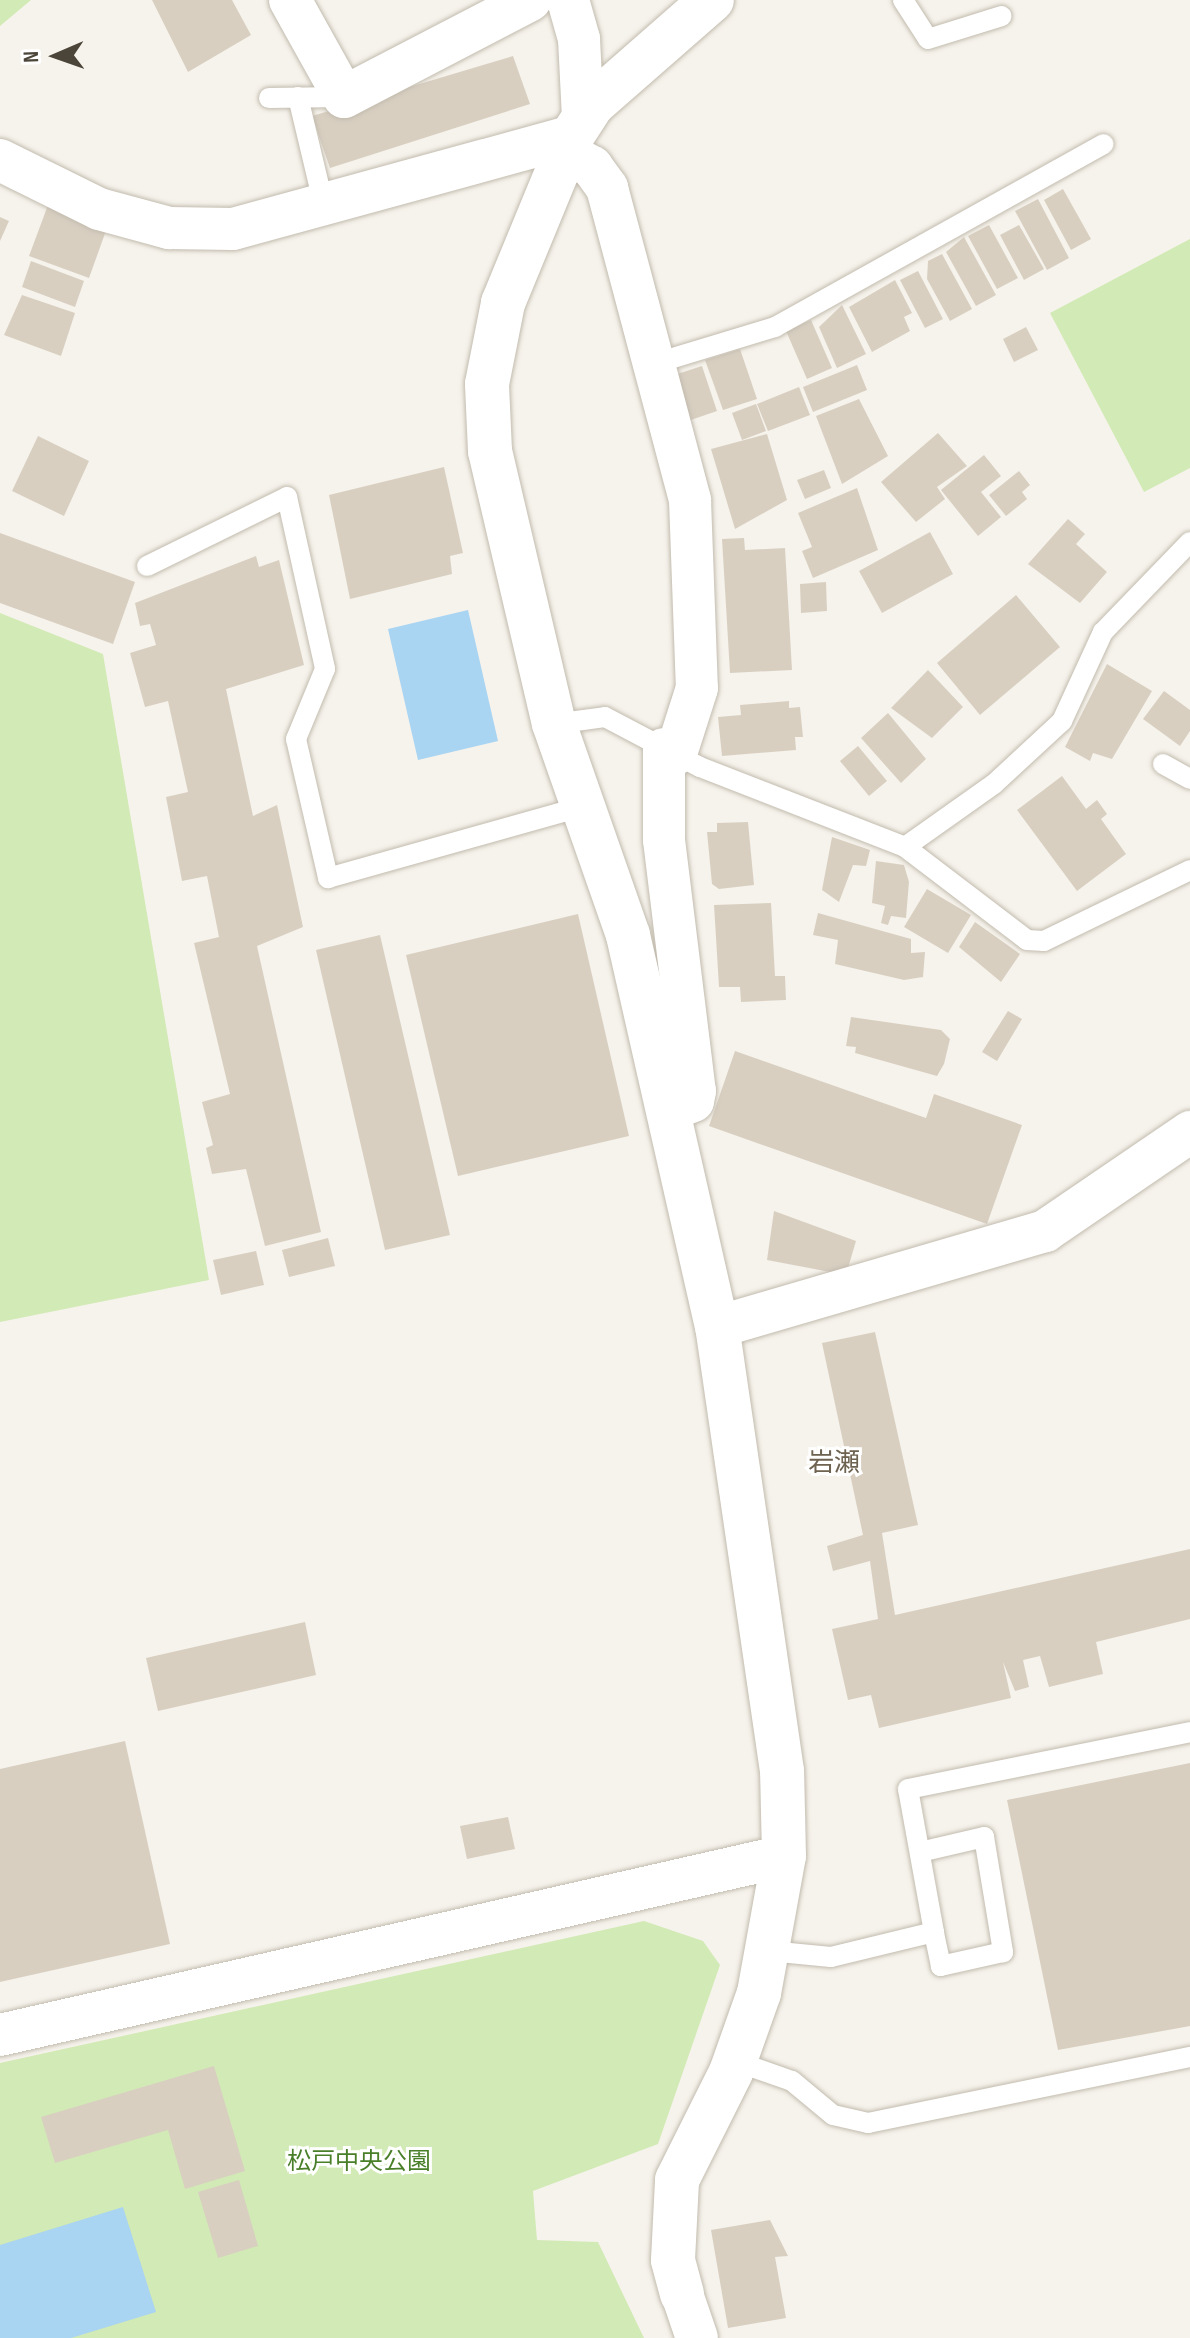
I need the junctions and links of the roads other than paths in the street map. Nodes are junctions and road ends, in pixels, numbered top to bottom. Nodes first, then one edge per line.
1 (291, 0) edge
2 (530, 0) edge
3 (568, 0) edge
4 (712, 0) edge
5 (903, 0) edge
6 (1002, 16) dead end
7 (298, 97) junction
8 (344, 97) junction
9 (269, 98) dead end
10 (573, 136) junction
11 (1104, 144) dead end
12 (0, 160) edge
13 (323, 202) junction
14 (650, 365) junction
15 (1190, 542) edge
16 (147, 566) dead end
17 (554, 724) junction
18 (670, 752) junction
19 (1163, 764) dead end
20 (1190, 779) edge
21 (584, 806) junction
22 (905, 847) junction
23 (1190, 870) edge
24 (668, 1111) junction
25 (1190, 1132) edge
26 (717, 1327) junction
27 (1190, 1732) edge
28 (920, 1852) junction
29 (784, 1856) junction
30 (934, 1932) junction
31 (769, 1951) junction
32 (0, 2035) edge
33 (1190, 2057) edge
34 (735, 2061) junction
35 (682, 2294) joint
36 (697, 2338) edge

1 - 8 street
2 - 8 street
3 - 10 street
4 - 10 street
5 - 6 lane
7 - 8 lane
7 - 9 lane
7 - 13 lane
10 - 13 street
10 - 14 street
10 - 17 street
11 - 14 lane
12 - 13 street
14 - 18 street
15 - 22 lane
16 - 21 lane
17 - 18 lane
17 - 21 street
18 - 22 lane
18 - 24 street
19 - 20 lane
21 - 24 street
22 - 23 lane
24 - 26 street
25 - 26 street
26 - 29 street
27 - 28 lane
28 - 30 lane
28 - 30 lane
29 - 31 street
29 - 32 street
30 - 31 lane
31 - 34 street
33 - 34 lane
34 - 35 street
35 - 36 street

